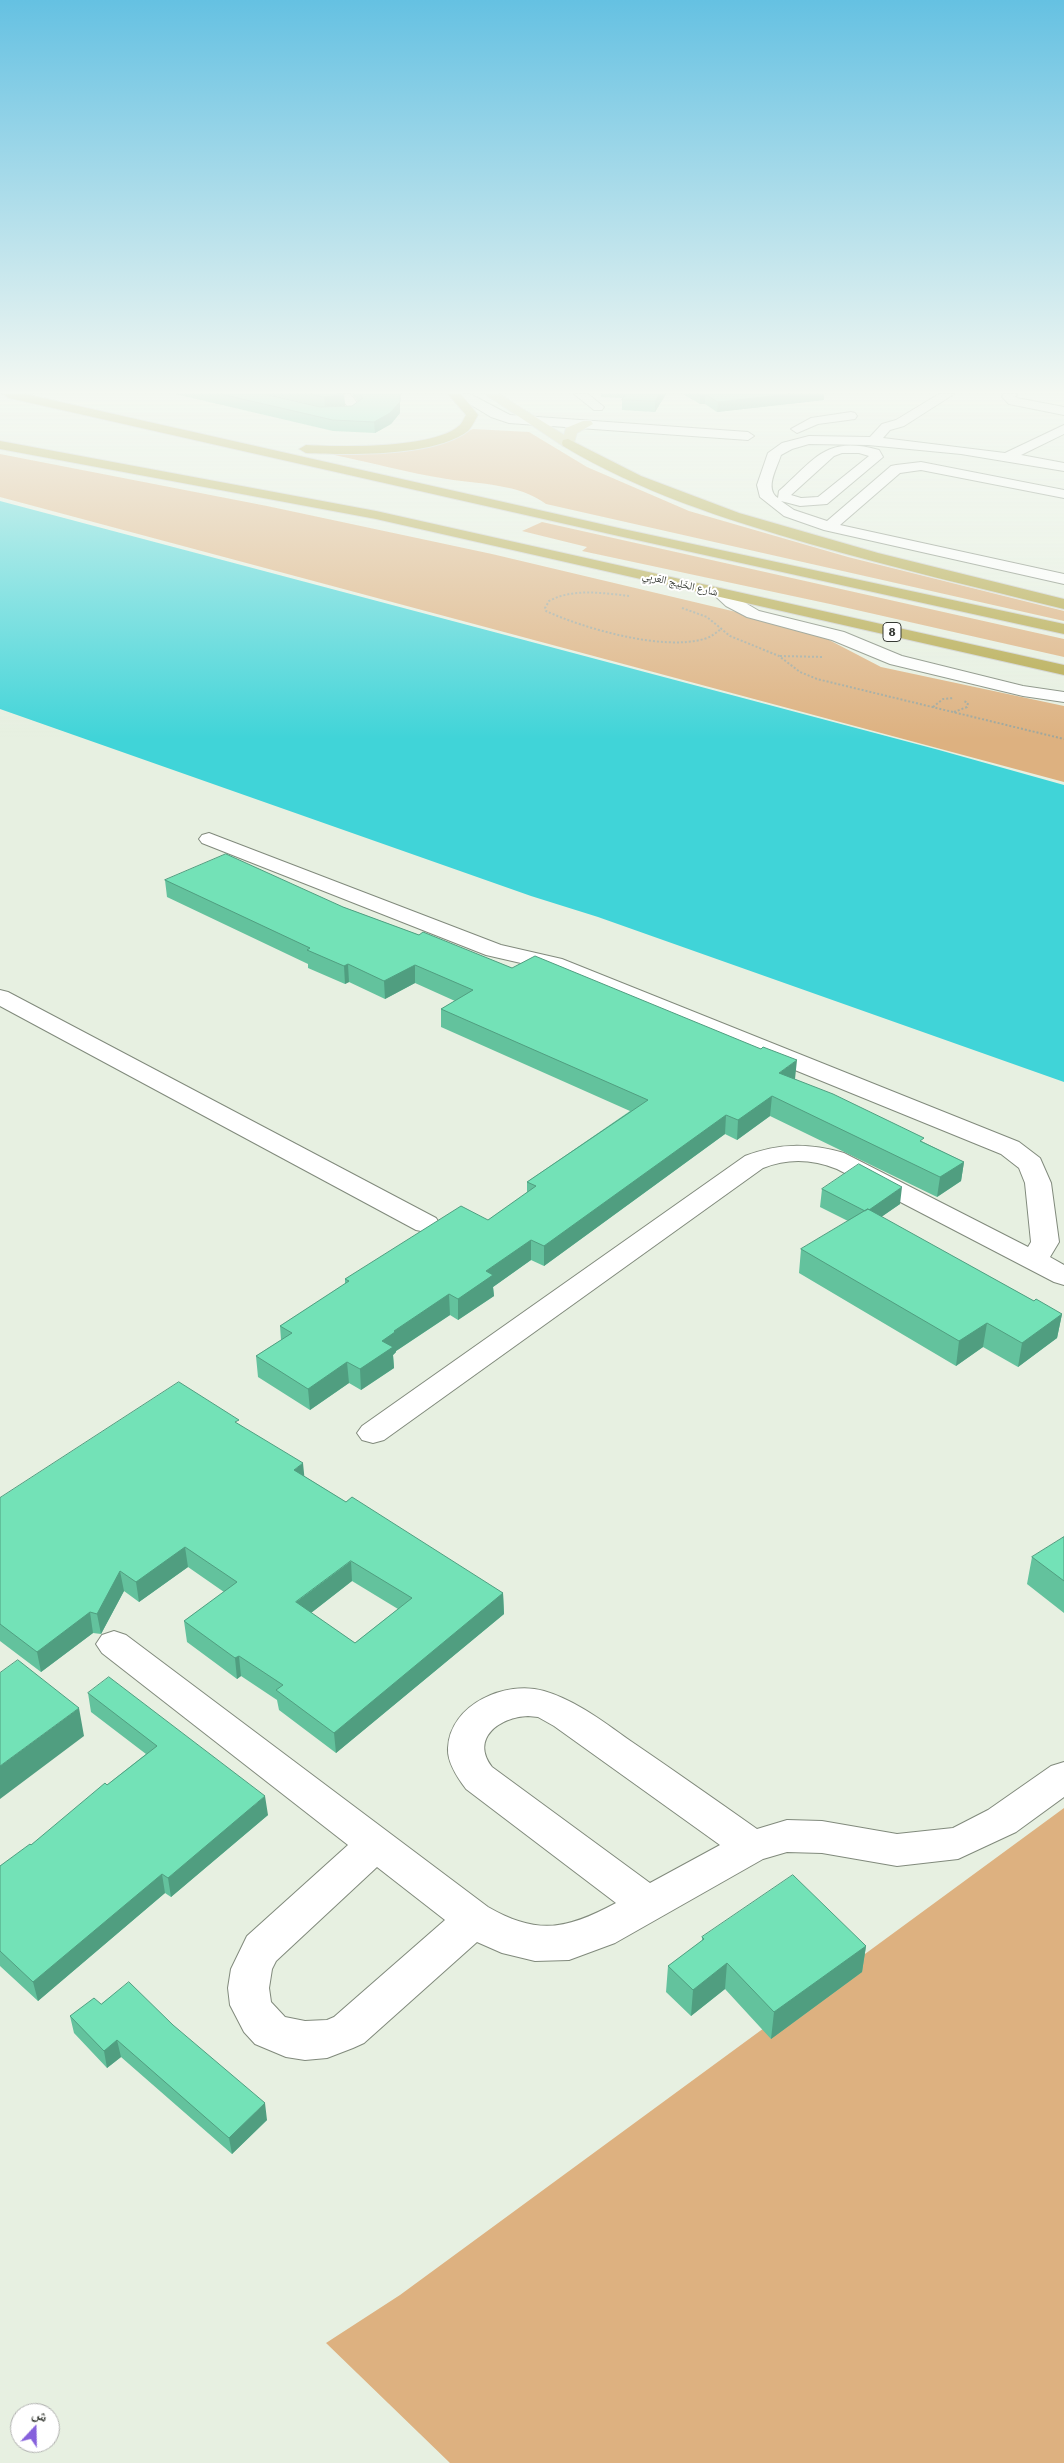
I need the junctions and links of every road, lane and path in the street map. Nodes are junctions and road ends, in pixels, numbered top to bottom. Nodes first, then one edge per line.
1 (343, 509) edge
2 (352, 509) edge
3 (521, 509) edge
4 (712, 509) edge
5 (782, 509) edge
6 (850, 509) edge
7 (376, 515) junction
8 (829, 527) junction
9 (1064, 579) edge
10 (720, 593) junction
11 (631, 596) dead end
12 (1064, 604) edge
13 (678, 607) dead end
14 (721, 629) junction
15 (1064, 630) edge
16 (1064, 670) edge
17 (1064, 697) edge
18 (957, 698) dead end
19 (962, 700) dead end
20 (932, 707) junction
21 (954, 712) junction
22 (1064, 738) edge
23 (208, 839) dead end
24 (0, 997) edge
25 (426, 1224) dead end
26 (1031, 1259) junction
27 (1064, 1276) edge
28 (373, 1433) dead end
29 (114, 1644) dead end
30 (1064, 1777) edge
31 (375, 1844) junction
32 (752, 1846) junction
33 (648, 1904) junction
34 (474, 1919) junction

1 - 7 highway, شارع الخَلِيج العَربِي / 8
2 - 7 highway
3 - 15 highway
4 - 12 highway
5 - 8 street
6 - 8 street
7 - 10 highway, شارع الخَلِيج العَربِي / 8
8 - 9 street
10 - 16 highway, شارع الخَلِيج العَربِي / 8
10 - 17 street
11 - 14 path
13 - 14 path
14 - 20 path
18 - 20 path
19 - 21 path
20 - 21 path
21 - 22 path
23 - 26 street
24 - 25 street
26 - 27 street
26 - 28 street
29 - 31 street
30 - 32 street
31 - 34 street
31 - 34 street
32 - 33 street
32 - 33 street
33 - 34 street

